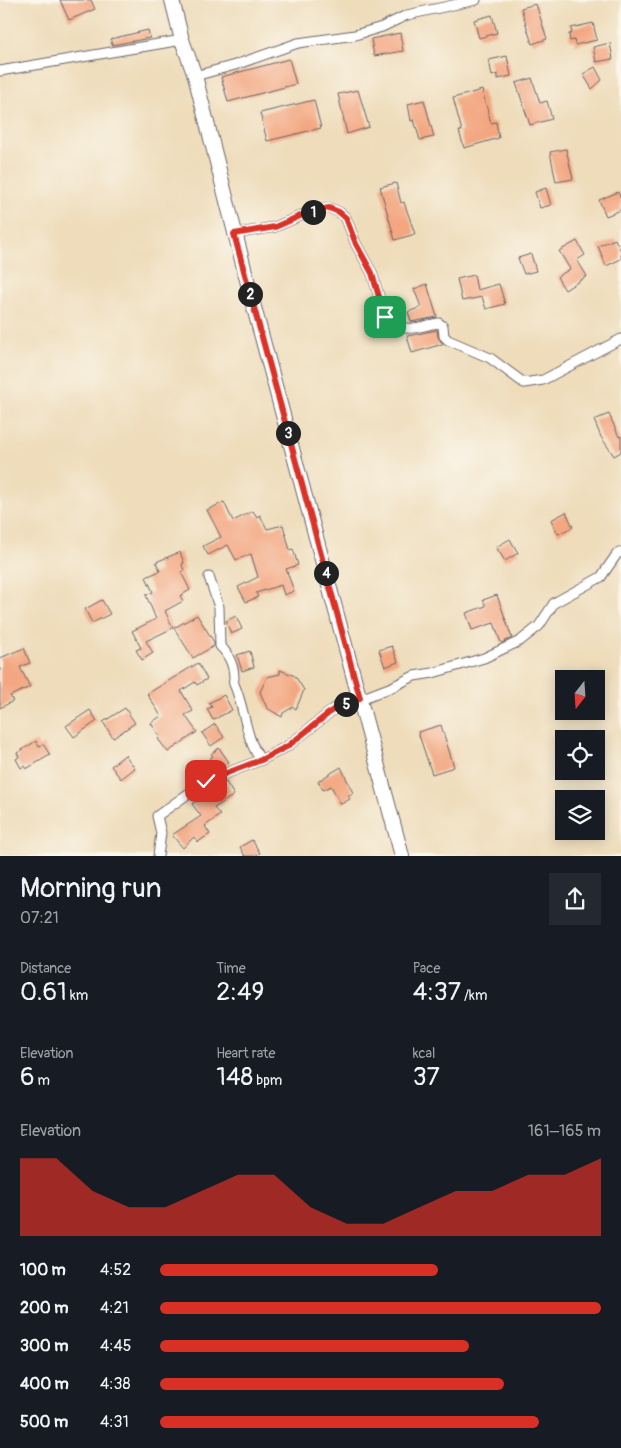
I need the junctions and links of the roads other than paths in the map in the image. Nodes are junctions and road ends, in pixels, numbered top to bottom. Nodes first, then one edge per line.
1 (172, 0) edge
2 (476, 0) edge
3 (182, 40) junction
4 (0, 71) edge
5 (195, 76) junction
6 (234, 234) junction
7 (621, 338) edge
8 (621, 552) edge
9 (209, 577) dead end
10 (360, 698) junction
11 (261, 760) junction
12 (158, 856) edge
13 (402, 856) edge

1 - 3 main road
2 - 5 street
3 - 4 street
3 - 5 main road
5 - 6 main road
6 - 7 street
6 - 10 main road
8 - 10 street
9 - 11 street
10 - 11 street
10 - 13 main road
11 - 12 street

